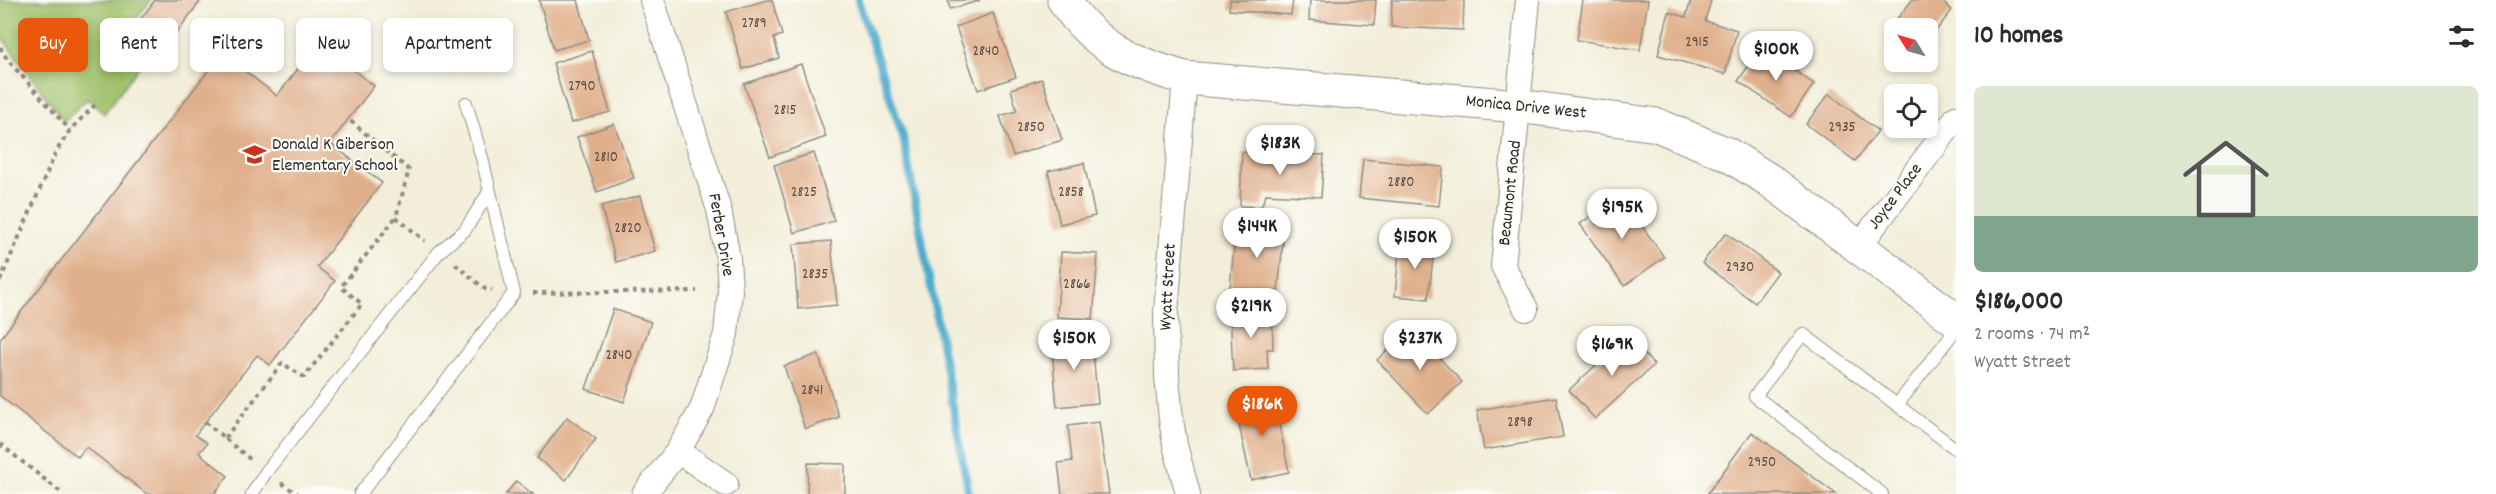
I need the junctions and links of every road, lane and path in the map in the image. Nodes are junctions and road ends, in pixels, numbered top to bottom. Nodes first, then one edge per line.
1 (652, 0) edge
2 (1064, 0) edge
3 (1528, 0) edge
4 (0, 46) edge
5 (1185, 78) junction
6 (466, 104) dead end
7 (95, 105) dead end
8 (1519, 106) junction
9 (1956, 118) edge
10 (348, 119) dead end
11 (70, 130) junction
12 (489, 192) junction
13 (396, 217) junction
14 (1859, 246) junction
15 (439, 252) junction
16 (0, 281) edge
17 (697, 291) dead end
18 (514, 293) junction
19 (1526, 309) dead end
20 (1956, 320) edge
21 (1956, 329) edge
22 (1897, 405) junction
23 (225, 438) dead end
24 (0, 444) edge
25 (1956, 450) edge
26 (678, 451) junction
27 (726, 484) dead end
28 (63, 494) edge
29 (252, 494) edge
30 (360, 494) edge
31 (644, 494) edge
32 (1188, 494) edge
33 (1882, 494) edge

1 - 26 street, Ferber Drive
2 - 5 street, Monica Drive West
3 - 8 street, Beaumont Road
4 - 11 path
5 - 8 street, Monica Drive West
5 - 32 street, Wyatt Street
6 - 12 lane
7 - 11 path
8 - 14 street, Monica Drive West
8 - 19 street, Beaumont Road
9 - 14 street, Joyce Place
10 - 13 path
11 - 16 path
12 - 15 lane
12 - 18 lane
13 - 15 path
13 - 23 path
14 - 20 street, Monica Drive West
15 - 18 path
15 - 29 lane
17 - 18 path
18 - 30 lane
21 - 22 lane
22 - 25 lane
22 - 33 lane
24 - 28 path
26 - 27 street
26 - 31 street, Ferber Drive

